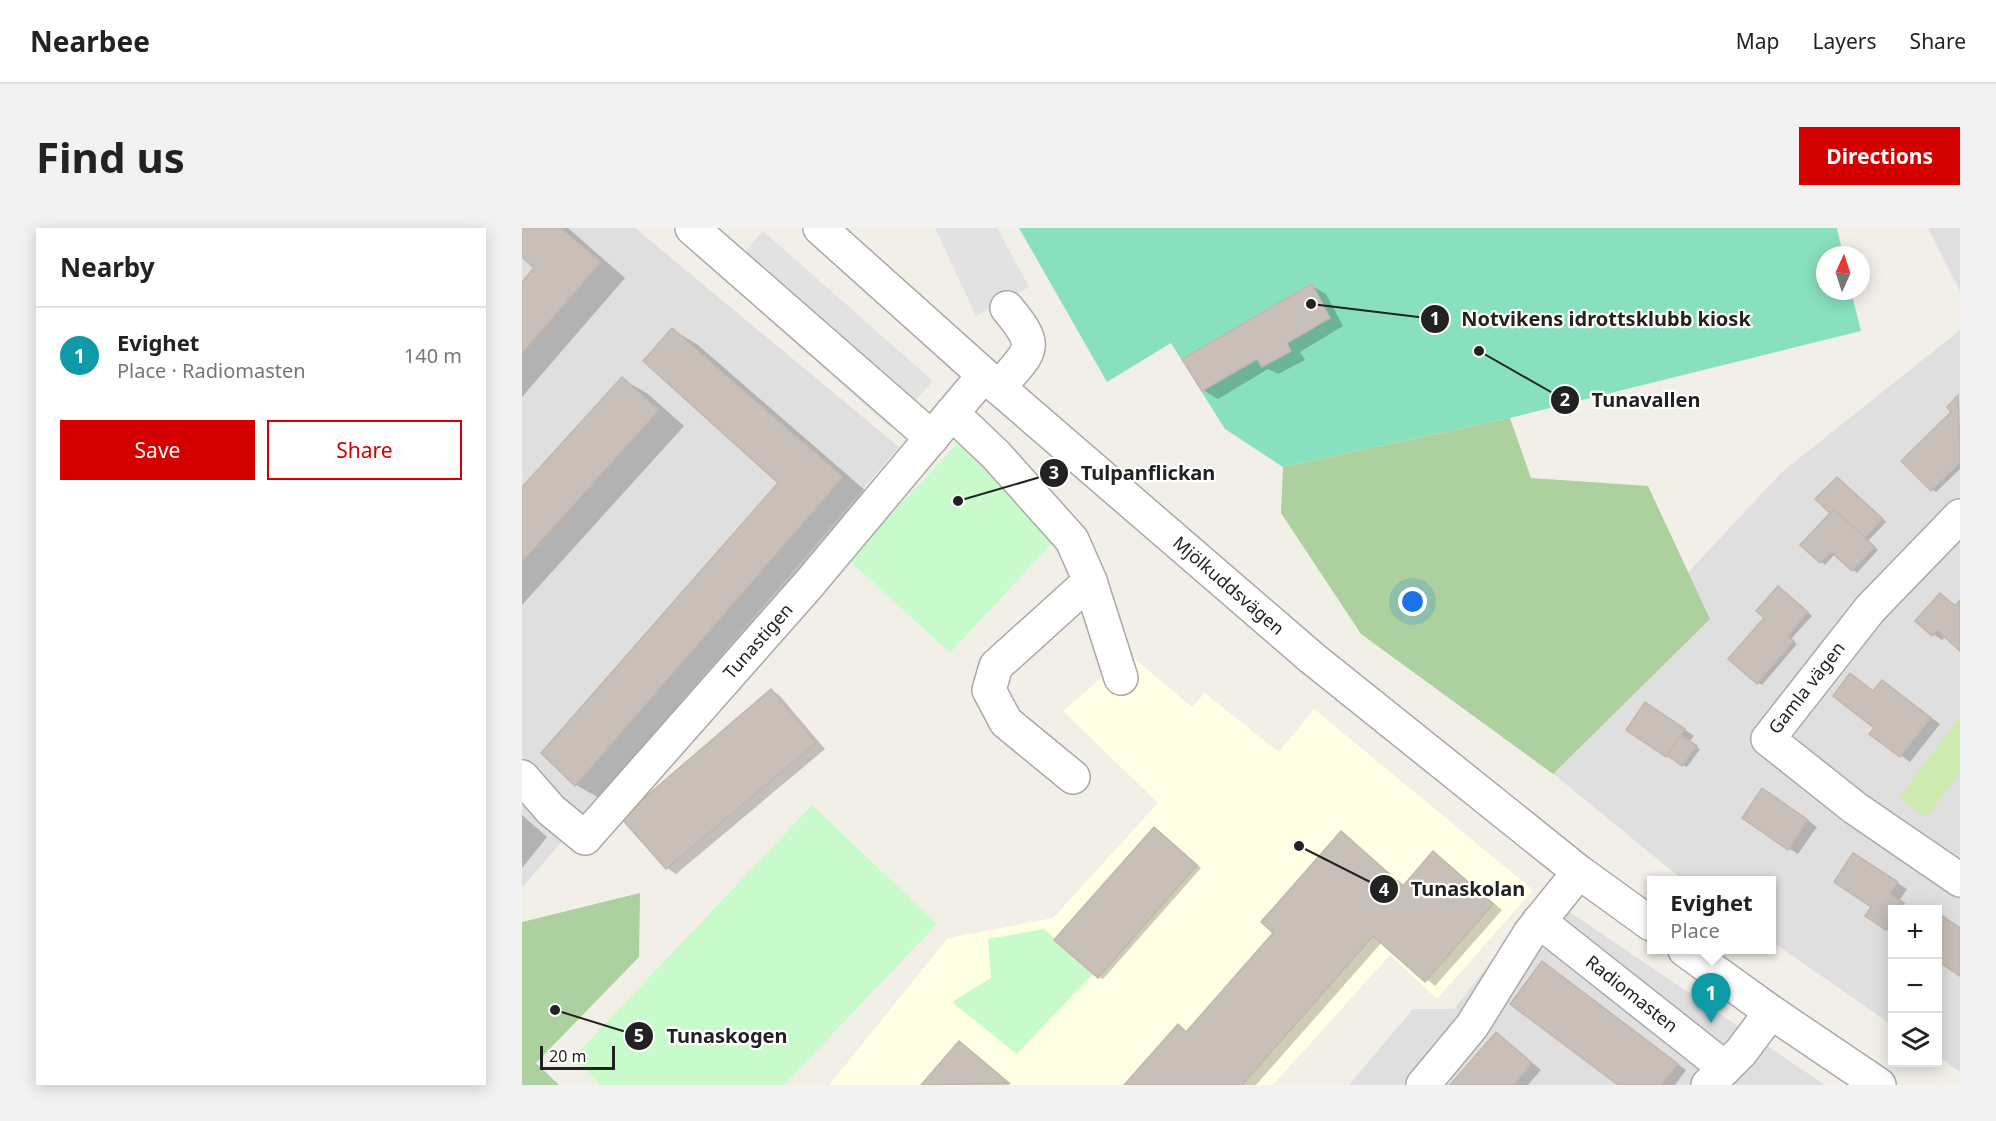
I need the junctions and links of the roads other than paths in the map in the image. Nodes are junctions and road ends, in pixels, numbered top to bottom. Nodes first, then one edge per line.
1 (692, 228) edge
2 (820, 228) edge
3 (1006, 308) dead end
4 (991, 382) junction
5 (942, 425) junction
6 (1960, 516) edge
7 (1090, 581) junction
8 (1121, 678) dead end
9 (522, 777) edge
10 (1072, 777) dead end
11 (1579, 872) junction
12 (1960, 880) edge
13 (1539, 921) junction
14 (1647, 921) edge
15 (1691, 954) edge
16 (1771, 1012) junction
17 (1717, 1077) edge
18 (1423, 1085) edge
19 (1879, 1085) edge

1 - 5 street
2 - 4 street, Mjölkuddsvägen
3 - 4 street, Tunastigen
4 - 5 street, Tunastigen
4 - 11 street, Mjölkuddsvägen
5 - 7 street
5 - 9 street, Tunastigen
6 - 12 street, Gamla vägen
7 - 8 street
7 - 10 street
11 - 13 street
11 - 14 street, Mjölkuddsvägen
13 - 17 street, Radiomasten
13 - 18 street
15 - 16 street
16 - 17 street, Radiomasten
16 - 19 street

